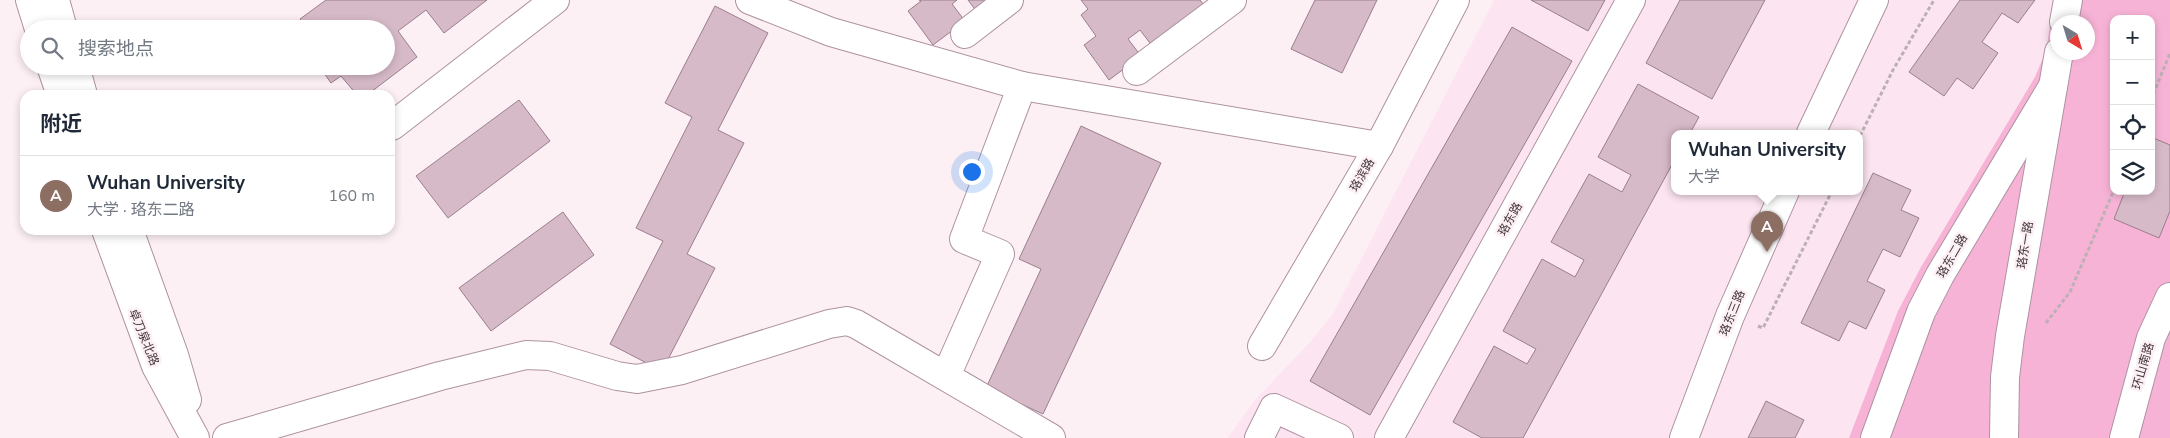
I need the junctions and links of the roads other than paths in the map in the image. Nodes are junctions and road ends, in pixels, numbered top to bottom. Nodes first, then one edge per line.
1 (30, 0) edge
2 (54, 0) edge
3 (555, 0) edge
4 (750, 0) edge
5 (1009, 0) edge
6 (1232, 0) edge
7 (1455, 0) edge
8 (1630, 0) edge
9 (1874, 0) edge
10 (2068, 0) edge
11 (2065, 15) edge
12 (36, 20) edge
13 (60, 20) edge
14 (965, 34) dead end
15 (2058, 60) edge
16 (1137, 71) dead end
17 (55, 75) edge
18 (78, 75) edge
19 (1022, 86) junction
20 (2053, 86) junction
21 (59, 90) edge
22 (82, 90) edge
23 (395, 124) edge
24 (1812, 130) edge
25 (1379, 146) junction
26 (1783, 195) edge
27 (108, 235) edge
28 (130, 235) edge
29 (2170, 297) edge
30 (1262, 346) dead end
31 (946, 376) junction
32 (196, 438) edge
33 (227, 438) edge
34 (1051, 438) edge
35 (1259, 438) edge
36 (1339, 438) edge
37 (1389, 438) edge
38 (1684, 438) edge
39 (1875, 438) edge
40 (2004, 438) edge
41 (2124, 438) edge

1 - 12 street
2 - 13 street
3 - 23 street
4 - 19 street
5 - 14 street
6 - 16 street
7 - 25 street, 珞滨路
8 - 37 street, 珞东路
9 - 24 street
10 - 11 street
15 - 20 street, 珞东一路
17 - 21 street
18 - 22 street
19 - 25 street
19 - 31 street
20 - 39 street, 珞东二路
20 - 40 street, 珞东一路
25 - 30 street, 珞滨路
26 - 38 street, 珞东三路
27 - 32 street, 卓刀泉北路
28 - 32 street, 卓刀泉北路
29 - 41 street, 环山南路
31 - 33 street
31 - 34 street
35 - 36 street

